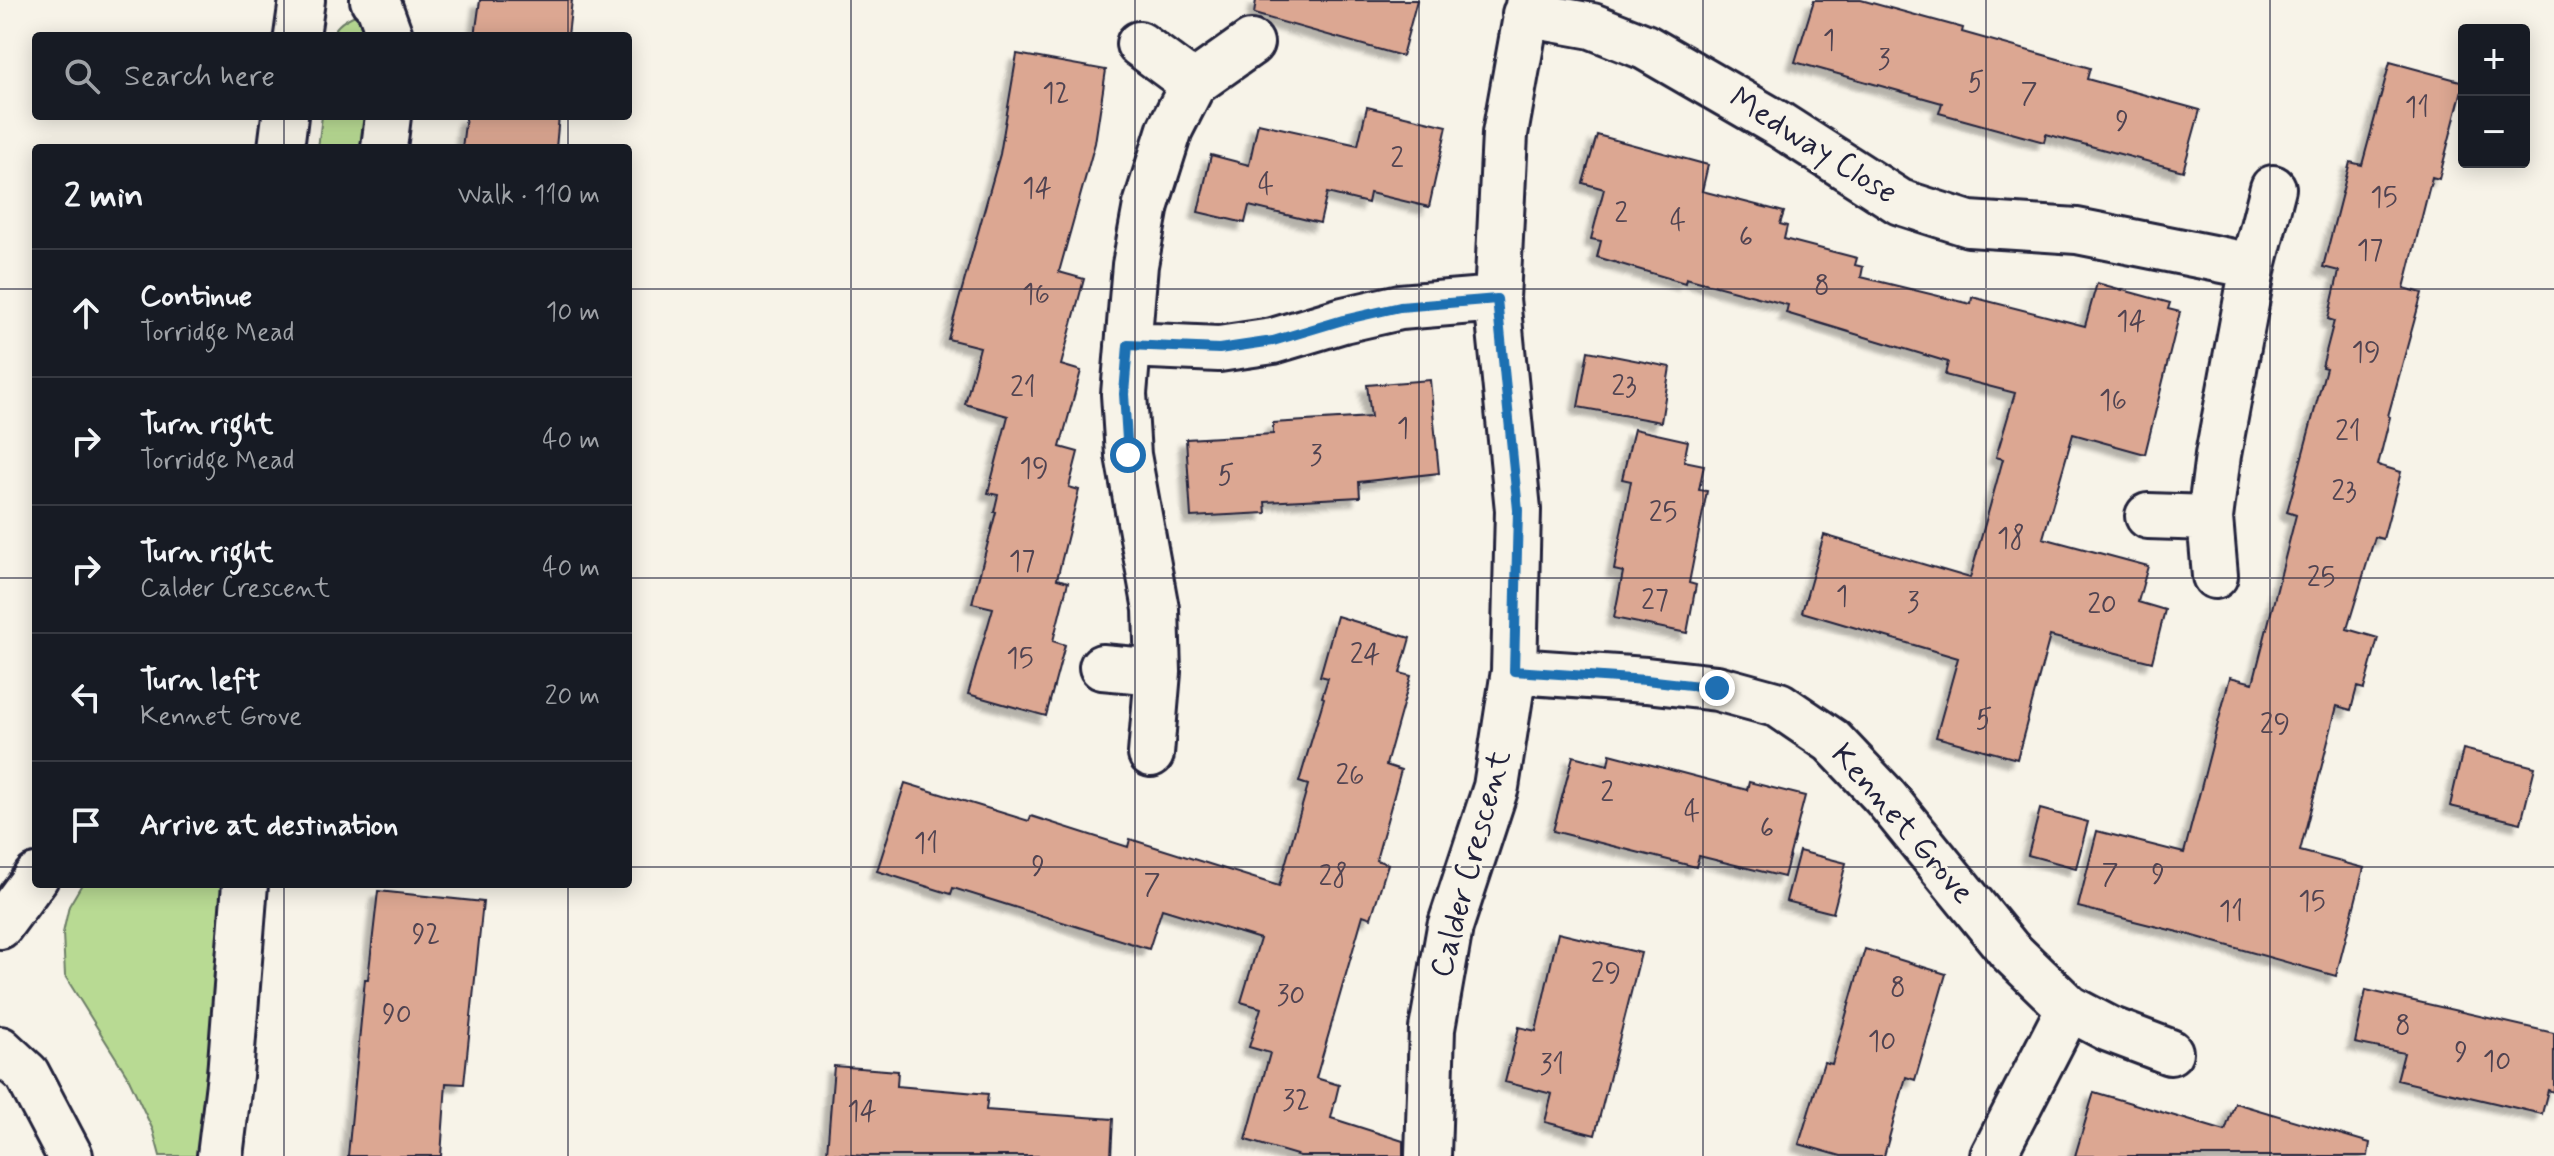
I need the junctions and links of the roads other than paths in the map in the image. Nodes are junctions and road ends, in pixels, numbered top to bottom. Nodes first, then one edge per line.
1 (302, 0) edge
2 (373, 0) edge
3 (1527, 7) edge
4 (298, 32) edge
5 (389, 32) edge
6 (1251, 43) dead end
7 (1139, 44) dead end
8 (1193, 84) junction
9 (284, 120) edge
10 (388, 120) edge
11 (282, 144) edge
12 (384, 144) edge
13 (2273, 188) dead end
14 (2253, 266) junction
15 (1497, 299) junction
16 (1128, 345) junction
17 (2148, 516) dead end
18 (2210, 518) junction
19 (2215, 576) dead end
20 (1102, 667) dead end
21 (1514, 671) junction
22 (1158, 672) junction
23 (1151, 754) dead end
24 (32, 882) edge
25 (245, 888) edge
26 (0, 926) edge
27 (2069, 1008) junction
28 (0, 1049) edge
29 (2170, 1052) dead end
30 (70, 1156) edge
31 (220, 1156) edge
32 (1428, 1156) edge
33 (1993, 1156) edge

1 - 4 street
2 - 5 street
3 - 14 street, Medway Close
3 - 15 street, Calder Crescent
6 - 8 street
7 - 8 street
8 - 16 street
9 - 11 street
10 - 12 street
13 - 14 street
14 - 18 street
15 - 16 street
15 - 21 street, Calder Crescent
16 - 22 street
17 - 18 street
18 - 19 street
20 - 22 street
21 - 27 street, Kennet Grove
21 - 32 street, Calder Crescent
22 - 23 street
24 - 26 street
25 - 31 street
27 - 29 street, Kennet Grove
27 - 33 street
28 - 30 street

